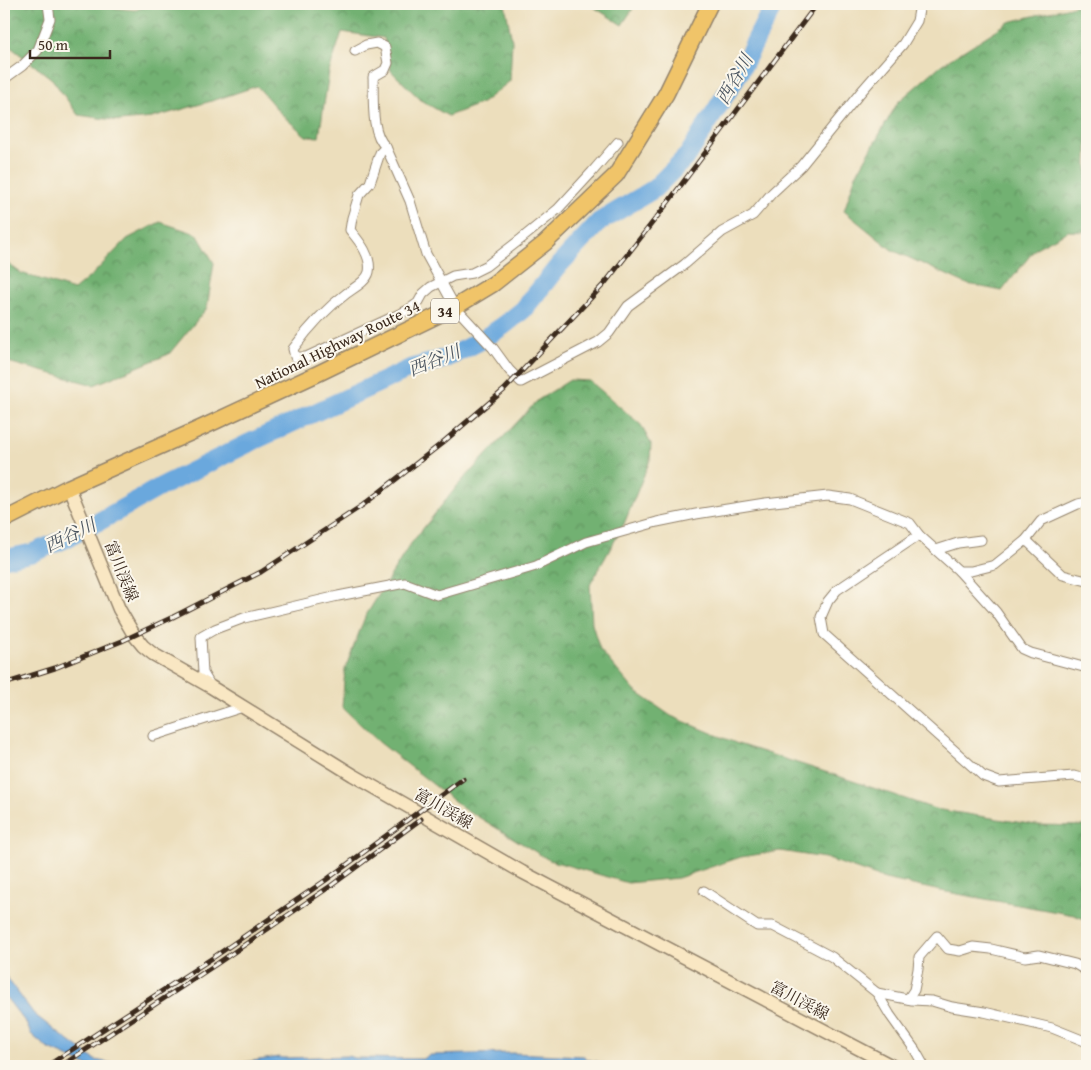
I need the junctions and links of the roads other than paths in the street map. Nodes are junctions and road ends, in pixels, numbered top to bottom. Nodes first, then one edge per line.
1 (48, 4) edge
2 (710, 4) edge
3 (920, 4) edge
4 (355, 51) dead end
5 (4, 79) edge
6 (618, 142) dead end
7 (386, 146) junction
8 (440, 281) junction
9 (454, 307) junction
10 (69, 487) junction
11 (1087, 502) edge
12 (4, 520) edge
13 (919, 535) junction
14 (980, 540) dead end
15 (1026, 540) junction
16 (936, 550) junction
17 (959, 571) junction
18 (1087, 582) edge
19 (1087, 668) edge
20 (212, 687) junction
21 (244, 707) junction
22 (153, 736) dead end
23 (1087, 778) edge
24 (704, 891) dead end
25 (1087, 975) edge
26 (877, 994) junction
27 (908, 1000) junction
28 (1087, 1042) edge
29 (892, 1066) edge
30 (924, 1066) edge

1 - 5 street
2 - 9 highway, National Highway Route 34 / 34
3 - 9 street
4 - 7 street
6 - 8 street
7 - 8 street
7 - 8 street
8 - 9 street
9 - 10 highway, National Highway Route 34 / 34
10 - 12 highway, National Highway Route 34 / 34
10 - 20 main road, 富川渓線
11 - 15 street
13 - 16 street
13 - 20 street
13 - 23 street
14 - 16 street
15 - 17 street
15 - 18 street
16 - 17 street
17 - 19 street
20 - 21 main road, 富川渓線
21 - 22 street
21 - 29 main road, 富川渓線
24 - 26 street
25 - 27 street
26 - 27 street
26 - 30 street
27 - 28 street

